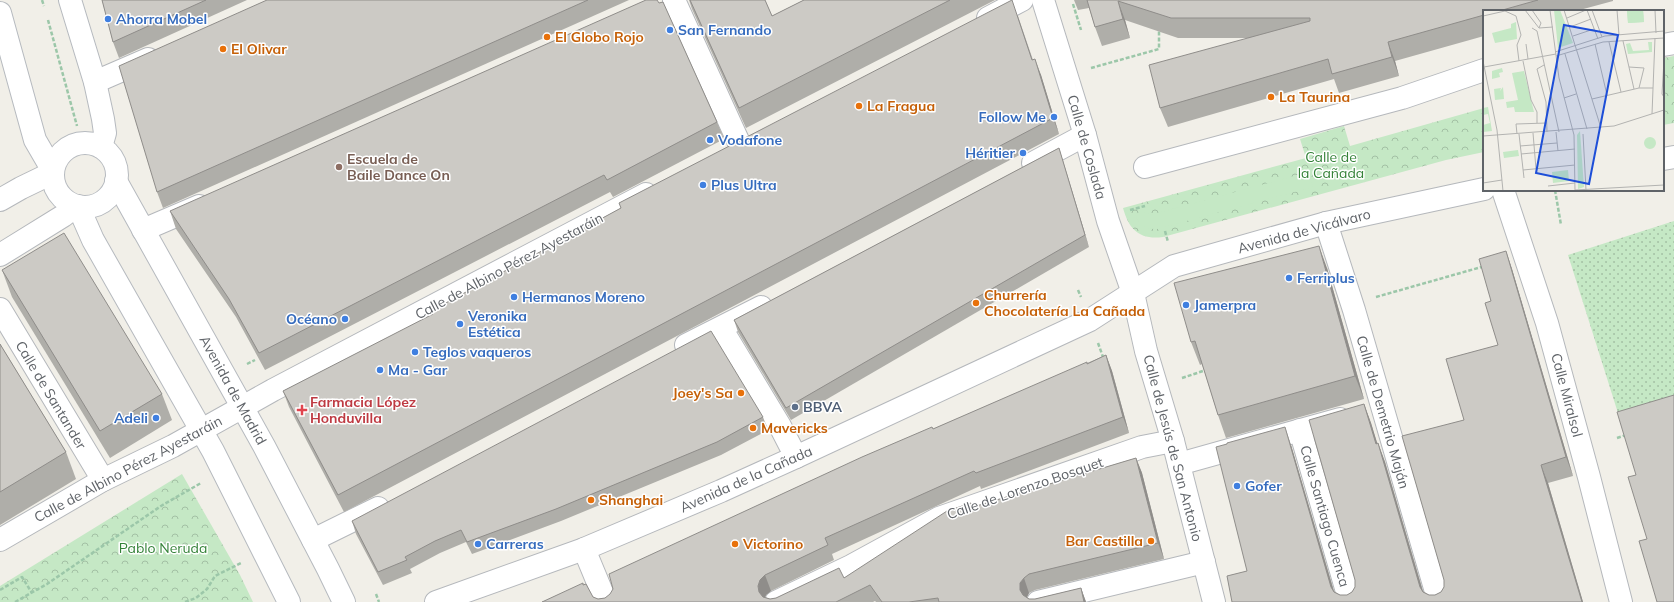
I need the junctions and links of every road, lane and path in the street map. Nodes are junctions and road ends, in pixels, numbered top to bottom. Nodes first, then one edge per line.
1 (42, 0) edge
2 (70, 0) edge
3 (664, 0) edge
4 (1022, 0) edge
5 (1043, 0) edge
6 (44, 7) dead end
7 (0, 13) edge
8 (46, 15) dead end
9 (969, 28) edge
10 (1159, 30) edge
11 (1674, 43) edge
12 (1664, 45) edge
13 (166, 51) edge
14 (1091, 68) dead end
15 (1483, 70) edge
16 (95, 82) junction
17 (77, 126) dead end
18 (1085, 135) junction
19 (741, 145) edge
20 (101, 147) junction
21 (1674, 157) edge
22 (1664, 159) edge
23 (1145, 167) dead end
24 (53, 172) junction
25 (1016, 172) edge
26 (116, 181) junction
27 (662, 186) edge
28 (1483, 189) edge
29 (1503, 191) edge
30 (1555, 191) edge
31 (0, 200) edge
32 (214, 200) edge
33 (77, 206) junction
34 (1145, 206) dead end
35 (1130, 210) dead end
36 (1326, 223) junction
37 (1561, 225) dead end
38 (143, 230) junction
39 (0, 255) edge
40 (1488, 265) edge
41 (1133, 293) junction
42 (1374, 297) dead end
43 (777, 298) edge
44 (0, 310) edge
45 (721, 328) junction
46 (669, 354) edge
47 (1210, 368) edge
48 (1182, 378) dead end
49 (242, 407) junction
50 (1369, 411) junction
51 (202, 429) junction
52 (1300, 430) junction
53 (1631, 434) edge
54 (1617, 438) edge
55 (1173, 441) junction
56 (796, 457) junction
57 (1178, 464) junction
58 (103, 480) junction
59 (202, 483) dead end
60 (396, 499) edge
61 (3, 532) edge
62 (313, 540) junction
63 (584, 549) junction
64 (243, 562) dead end
65 (1204, 562) junction
66 (0, 590) edge
67 (32, 593) junction
68 (376, 594) dead end
69 (1102, 595) edge
70 (15, 602) edge
71 (185, 602) edge
72 (289, 602) edge
73 (344, 602) edge
74 (379, 602) edge
75 (436, 602) edge
76 (606, 602) edge
77 (776, 602) edge
78 (1038, 602) edge
79 (1214, 602) edge
80 (1350, 602) edge
81 (1439, 602) edge
82 (1621, 602) edge

1 - 6 path
2 - 16 street
3 - 19 street
4 - 9 street
5 - 18 street, Calle de Coslada
7 - 24 street
8 - 17 path
10 - 14 path
11 - 12 street
13 - 16 street
15 - 23 street
16 - 20 street
18 - 25 street
18 - 41 street, Calle de Coslada
20 - 24 street
20 - 26 street
21 - 22 street
24 - 31 street
24 - 33 street
26 - 33 street
26 - 38 street, Avenida de Madrid
27 - 49 street, Calle de Albino Pérez Ayestaráin
28 - 36 street, Avenida de Vicálvaro
29 - 82 street, Calle Miralsol
30 - 37 path
32 - 38 street
33 - 39 street
33 - 51 street
34 - 35 path
36 - 41 street, Avenida de Vicálvaro
36 - 50 street, Calle de Demetrio Maján
38 - 49 street, Avenida de Madrid
40 - 42 path
41 - 55 street, Calle de Jesús de San Antonio
41 - 56 street, Avenida de la Cañada
43 - 45 street
44 - 58 street, Calle de Santander
45 - 46 street
45 - 56 street
47 - 48 path
49 - 51 street, Calle de Albino Pérez Ayestaráin
49 - 62 street, Avenida de Madrid
50 - 52 street
50 - 81 street, Calle de Demetrio Maján
51 - 58 street, Calle de Albino Pérez Ayestaráin
51 - 72 street
52 - 57 street
52 - 80 street, Calle Santiago Cuenca
53 - 54 path
55 - 57 street, Calle de Jesús de San Antonio
55 - 77 street, Calle de Lorenzo Bosquet
56 - 63 street, Avenida de la Cañada
57 - 65 street, Calle de Jesús de San Antonio
58 - 61 street, Calle de Albino Pérez Ayestaráin
59 - 67 path
60 - 62 street
62 - 73 street, Avenida de Madrid
63 - 75 street, Avenida de la Cañada
63 - 76 street
64 - 71 path
65 - 69 street
65 - 79 street, Calle de Jesús de San Antonio
66 - 67 path
67 - 70 path
68 - 74 path
69 - 78 street

